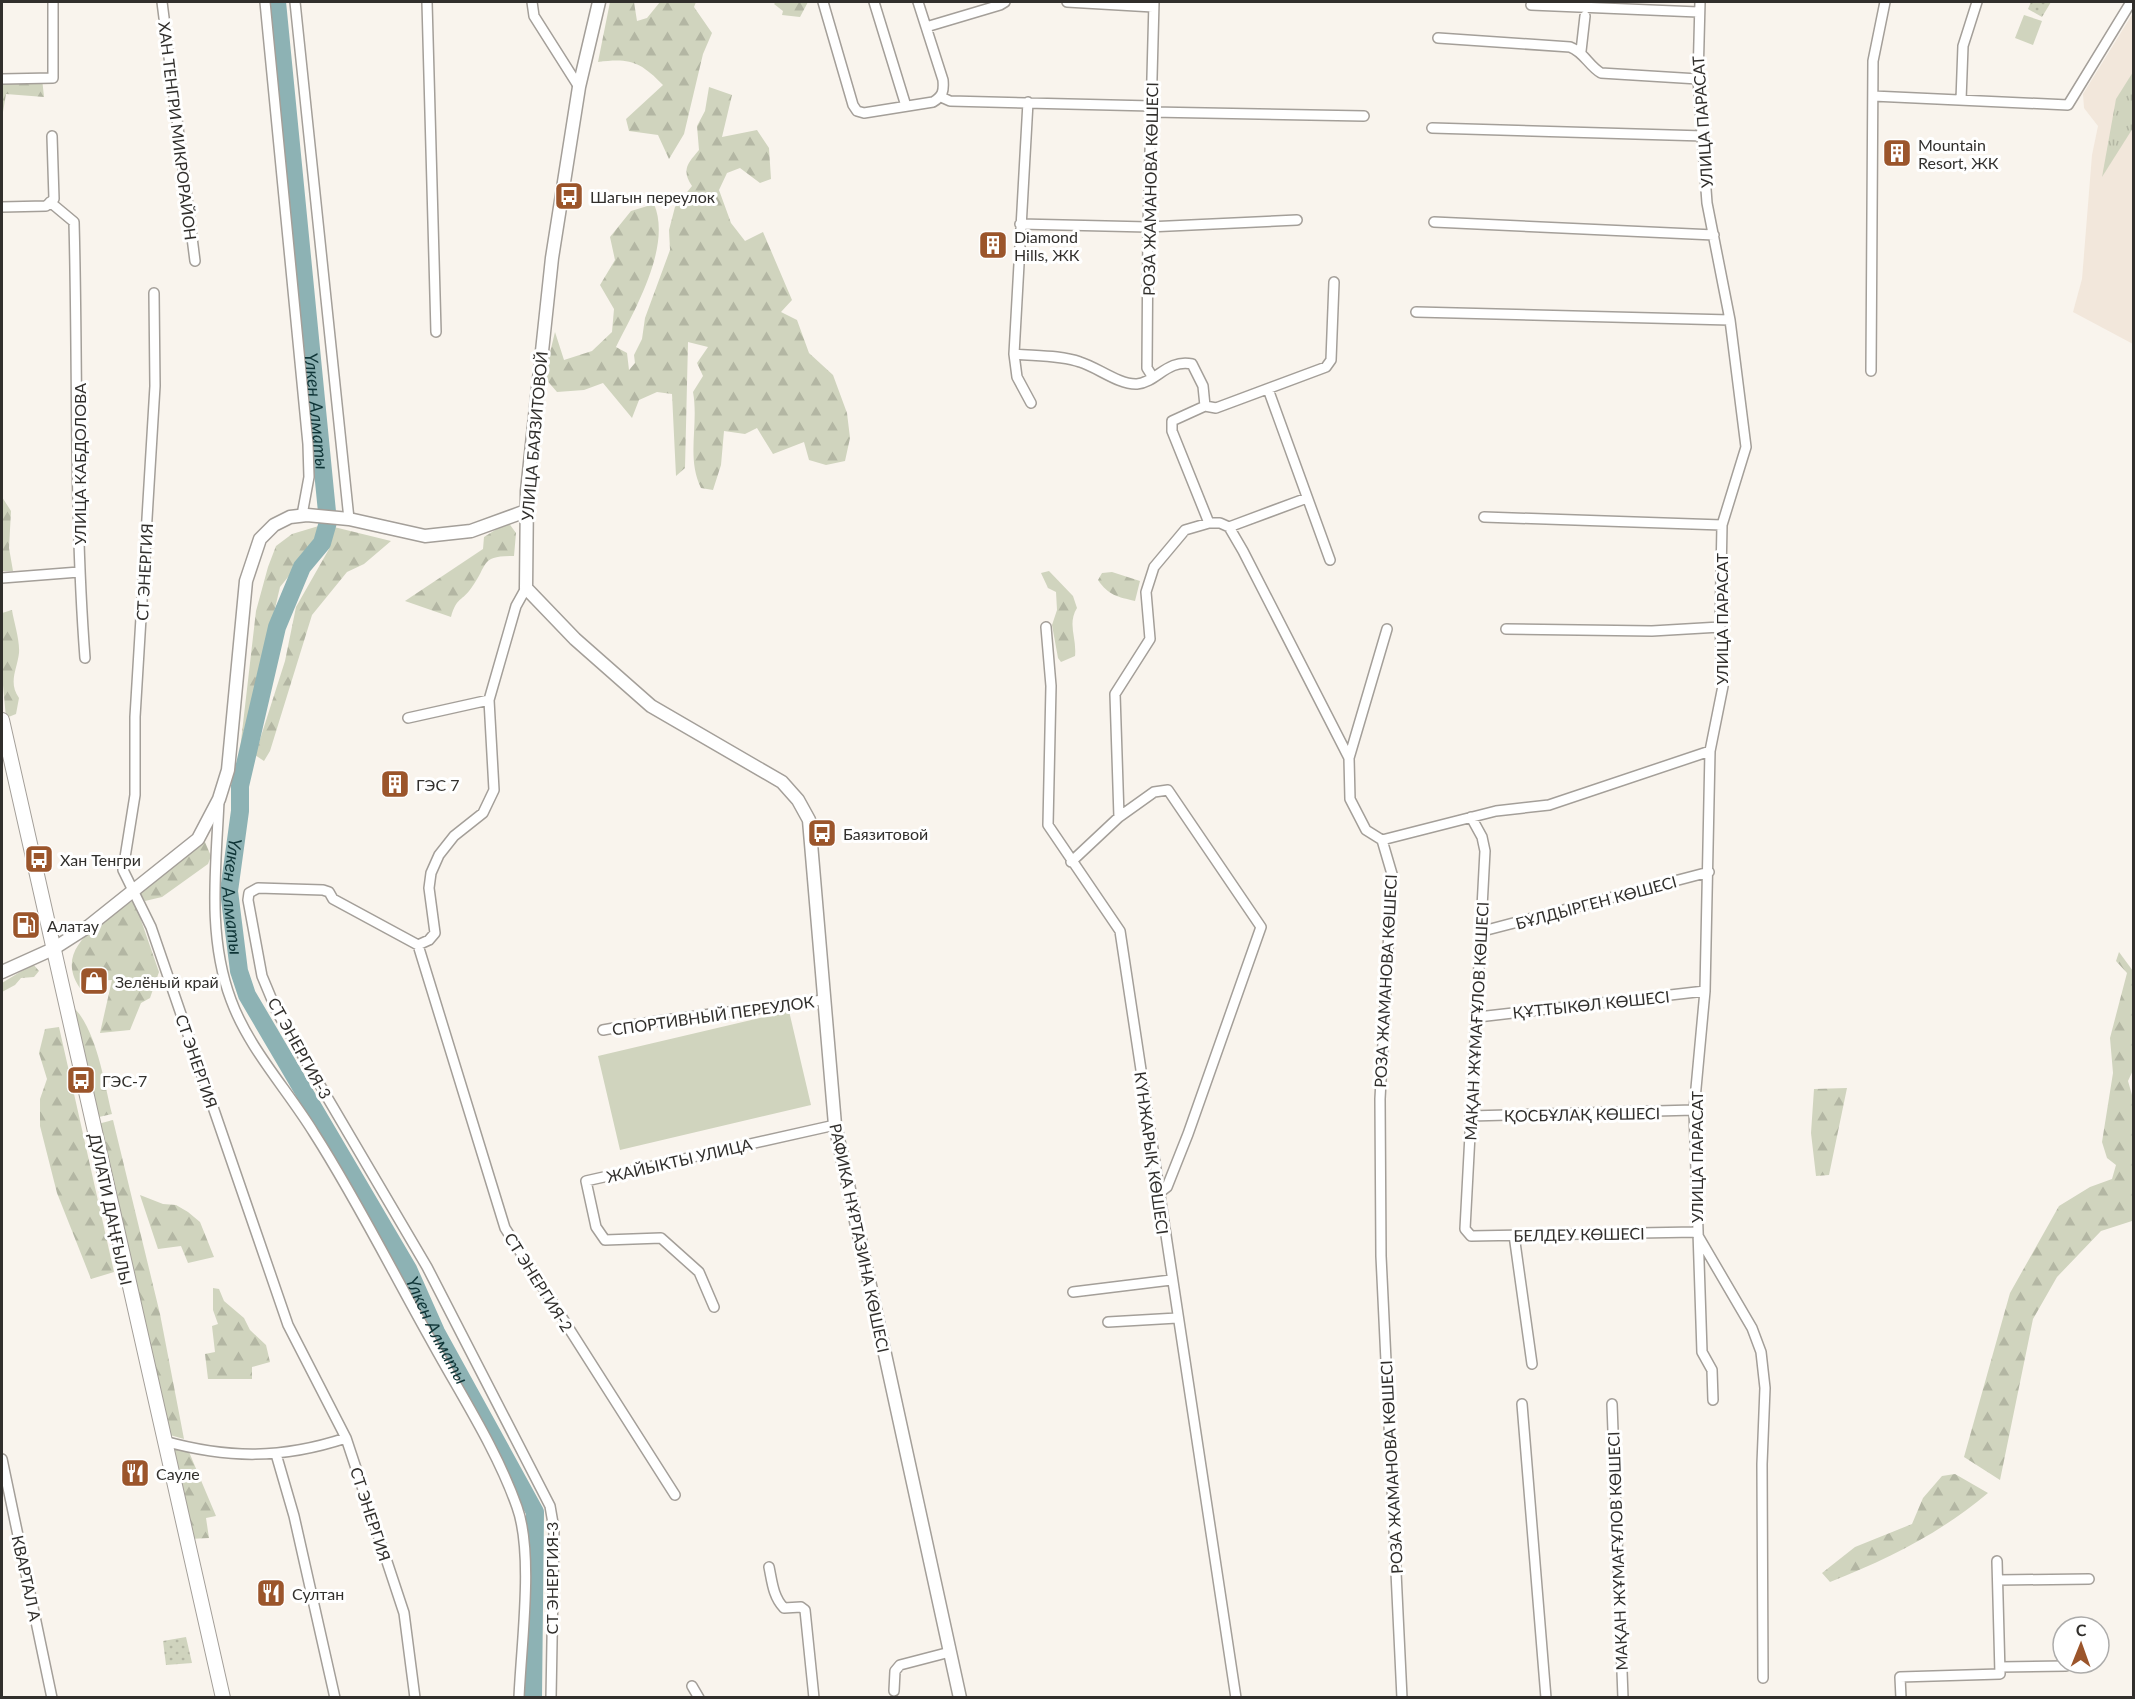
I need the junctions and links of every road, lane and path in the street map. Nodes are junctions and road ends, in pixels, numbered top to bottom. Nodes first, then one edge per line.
1 (53, 2) edge
2 (162, 2) edge
3 (265, 2) edge
4 (295, 2) edge
5 (427, 2) edge
6 (532, 2) edge
7 (598, 2) edge
8 (823, 2) edge
9 (874, 2) edge
10 (918, 2) edge
11 (1005, 2) edge
12 (1067, 2) edge
13 (1700, 2) edge
14 (1885, 2) edge
15 (1977, 2) edge
16 (2131, 2) edge
17 (1154, 4) edge
18 (1531, 5) dead end
19 (1698, 12) junction
20 (1585, 16) dead end
21 (926, 27) junction
22 (1438, 38) dead end
23 (1581, 51) junction
24 (2, 79) edge
25 (1698, 79) junction
26 (579, 87) junction
27 (1873, 96) junction
28 (940, 97) junction
29 (1961, 100) junction
30 (1028, 102) junction
31 (906, 106) junction
32 (1152, 109) junction
33 (1364, 116) dead end
34 (1432, 128) dead end
35 (52, 136) dead end
36 (1704, 136) junction
37 (50, 202) junction
38 (2, 207) edge
39 (1297, 220) dead end
40 (1434, 222) dead end
41 (1020, 225) junction
42 (1148, 227) junction
43 (1714, 235) junction
44 (195, 261) dead end
45 (1334, 282) dead end
46 (154, 293) dead end
47 (1416, 312) dead end
48 (1730, 320) junction
49 (436, 332) dead end
50 (1014, 354) junction
51 (1871, 371) dead end
52 (1152, 376) junction
53 (1268, 389) junction
54 (1031, 403) dead end
55 (1205, 406) junction
56 (1307, 498) junction
57 (525, 511) junction
58 (302, 515) junction
59 (1484, 517) dead end
60 (344, 518) junction
61 (1209, 523) junction
62 (1722, 525) junction
63 (1229, 527) junction
64 (1330, 560) dead end
65 (79, 572) junction
66 (2, 578) edge
67 (526, 588) junction
68 (1046, 627) dead end
69 (1720, 627) junction
70 (1387, 629) dead end
71 (1506, 629) dead end
72 (85, 658) dead end
73 (489, 700) junction
74 (408, 718) dead end
75 (2, 720) edge
76 (1710, 751) junction
77 (1349, 758) junction
78 (219, 799) junction
79 (1471, 817) junction
80 (1119, 818) junction
81 (1382, 840) junction
82 (1071, 862) junction
83 (1709, 872) junction
84 (135, 891) junction
85 (1483, 931) junction
86 (418, 945) junction
87 (53, 949) junction
88 (2, 972) edge
89 (1705, 991) junction
90 (823, 1000) junction
91 (1478, 1017) junction
92 (603, 1030) dead end
93 (1694, 1110) junction
94 (1470, 1116) junction
95 (835, 1125) junction
96 (1158, 1194) junction
97 (1465, 1229) joint
98 (1696, 1232) junction
99 (1514, 1234) junction
100 (1171, 1280) junction
101 (1073, 1292) dead end
102 (714, 1307) dead end
103 (1177, 1318) junction
104 (1108, 1322) dead end
105 (1532, 1364) dead end
106 (1713, 1400) dead end
107 (1522, 1404) dead end
108 (1612, 1404) dead end
109 (346, 1438) junction
110 (164, 1441) junction
111 (276, 1454) junction
112 (2, 1459) edge
113 (675, 1495) dead end
114 (1997, 1560) dead end
115 (769, 1566) dead end
116 (2088, 1579) dead end
117 (1998, 1580) junction
118 (950, 1652) junction
119 (2051, 1666) edge
120 (2000, 1667) junction
121 (1763, 1678) dead end
122 (692, 1686) dead end
123 (894, 1691) dead end
124 (52, 1698) edge
125 (223, 1698) edge
126 (335, 1698) edge
127 (416, 1698) edge
128 (519, 1698) edge
129 (550, 1698) edge
130 (699, 1698) edge
131 (814, 1698) edge
132 (960, 1698) edge
133 (1236, 1698) edge
134 (1402, 1698) edge
135 (1546, 1698) edge
136 (1623, 1698) edge
137 (1901, 1698) edge

1 - 24 street
2 - 44 street, ХАН ТЕНГРИ МИКРОРАЙОН
3 - 58 street
4 - 60 street
5 - 49 street
6 - 26 street
7 - 26 street, УЛИЦА БАЯЗИТОВОЙ
8 - 31 street
9 - 31 street
10 - 21 street
11 - 21 street
12 - 17 street
13 - 19 street, УЛИЦА ПАРАСАТ
14 - 27 street
15 - 29 street
16 - 29 street
17 - 32 street, РОЗА ЖАМАНОВА КӨШЕСІ
18 - 19 street
19 - 25 street, УЛИЦА ПАРАСАТ
20 - 23 street
21 - 28 street
22 - 23 street
23 - 25 street
25 - 36 street, УЛИЦА ПАРАСАТ
26 - 57 street, УЛИЦА БАЯЗИТОВОЙ
27 - 29 street
27 - 51 street
28 - 30 street
28 - 31 street
30 - 32 street
30 - 41 street
32 - 33 street
32 - 42 street, РОЗА ЖАМАНОВА КӨШЕСІ
34 - 36 street
35 - 37 street
36 - 43 street, УЛИЦА ПАРАСАТ
37 - 38 street
37 - 65 street, УЛИЦА КАБДОЛОВА
39 - 42 street
40 - 43 street
41 - 42 street
41 - 50 street
42 - 52 street, РОЗА ЖАМАНОВА КӨШЕСІ
43 - 48 street, УЛИЦА ПАРАСАТ
45 - 53 street
46 - 84 street, СТ ЭНЕРГИЯ
47 - 48 street
48 - 62 street, УЛИЦА ПАРАСАТ
50 - 52 street
50 - 54 street
52 - 55 street
53 - 55 street
53 - 56 street
55 - 61 street
56 - 63 street
56 - 64 street
57 - 60 street
57 - 67 street, УЛИЦА БАЯЗИТОВОЙ
58 - 60 street
58 - 78 street
59 - 62 street
61 - 63 street
61 - 80 street
62 - 69 street, УЛИЦА ПАРАСАТ
63 - 77 street
65 - 66 street
65 - 72 street, УЛИЦА КАБДОЛОВА
67 - 73 street
67 - 90 street, РАФИКА НҰРТАЗИНА КӨШЕСІ
68 - 82 street, КҮНЖАРЫҚ КӨШЕСІ
69 - 71 street
69 - 76 street, УЛИЦА ПАРАСАТ
70 - 77 street
73 - 74 street
73 - 86 street
75 - 87 main road, ДУЛАТИ ДАҢҒЫЛЫ
76 - 79 street
76 - 83 street, УЛИЦА ПАРАСАТ
77 - 81 street
78 - 84 street
78 - 128 street
79 - 81 street
79 - 85 street, МАҚАН ЖҰМАҒҰЛОВ КӨШЕСІ
80 - 82 street
80 - 96 street
81 - 134 street, РОЗА ЖАМАНОВА КӨШЕСІ
82 - 96 street, КҮНЖАРЫҚ КӨШЕСІ
83 - 85 street, БҰЛДЫРГЕН КӨШЕСІ
83 - 89 street, УЛИЦА ПАРАСАТ
84 - 87 street
84 - 109 street, СТ ЭНЕРГИЯ
85 - 91 street, МАҚАН ЖҰМАҒҰЛОВ КӨШЕСІ
86 - 113 street, СТ ЭНЕРГИЯ-2
86 - 129 street, СТ ЭНЕРГИЯ-3
87 - 88 street
87 - 110 main road, ДУЛАТИ ДАҢҒЫЛЫ
89 - 91 street, ҚҰТТЫКӨЛ КӨШЕСІ
89 - 93 street, УЛИЦА ПАРАСАТ
90 - 92 street, СПОРТИВНЫЙ ПЕРЕУЛОК
90 - 95 street, РАФИКА НҰРТАЗИНА КӨШЕСІ
91 - 94 street, МАҚАН ЖҰМАҒҰЛОВ КӨШЕСІ
93 - 94 street, ҚОСБҰЛАҚ КӨШЕСІ
93 - 98 street, УЛИЦА ПАРАСАТ
94 - 97 street, МАҚАН ЖҰМАҒҰЛОВ КӨШЕСІ
95 - 102 street, ЖАЙЫКТЫ УЛИЦА
95 - 118 street, РАФИКА НҰРТАЗИНА КӨШЕСІ
96 - 100 street, КҮНЖАРЫҚ КӨШЕСІ
97 - 99 street, БЕЛДЕУ КӨШЕСІ
98 - 99 street, БЕЛДЕУ КӨШЕСІ
98 - 106 street, УЛИЦА ПАРАСАТ
98 - 121 street
99 - 105 street
100 - 101 street
100 - 103 street, КҮНЖАРЫҚ КӨШЕСІ
103 - 104 street
103 - 133 street, КҮНЖАРЫҚ КӨШЕСІ
107 - 135 street
108 - 136 street, МАҚАН ЖҰМАҒҰЛОВ КӨШЕСІ
109 - 111 street
109 - 127 street, СТ ЭНЕРГИЯ
110 - 111 street
110 - 125 main road, ДУЛАТИ ДАҢҒЫЛЫ
111 - 126 street
112 - 124 street, КВАРТАЛ А
114 - 117 street
115 - 131 street
116 - 117 street
117 - 120 street
118 - 123 street
118 - 132 street, РАФИКА НҰРТАЗИНА КӨШЕСІ
119 - 120 street
120 - 137 street
122 - 130 street

